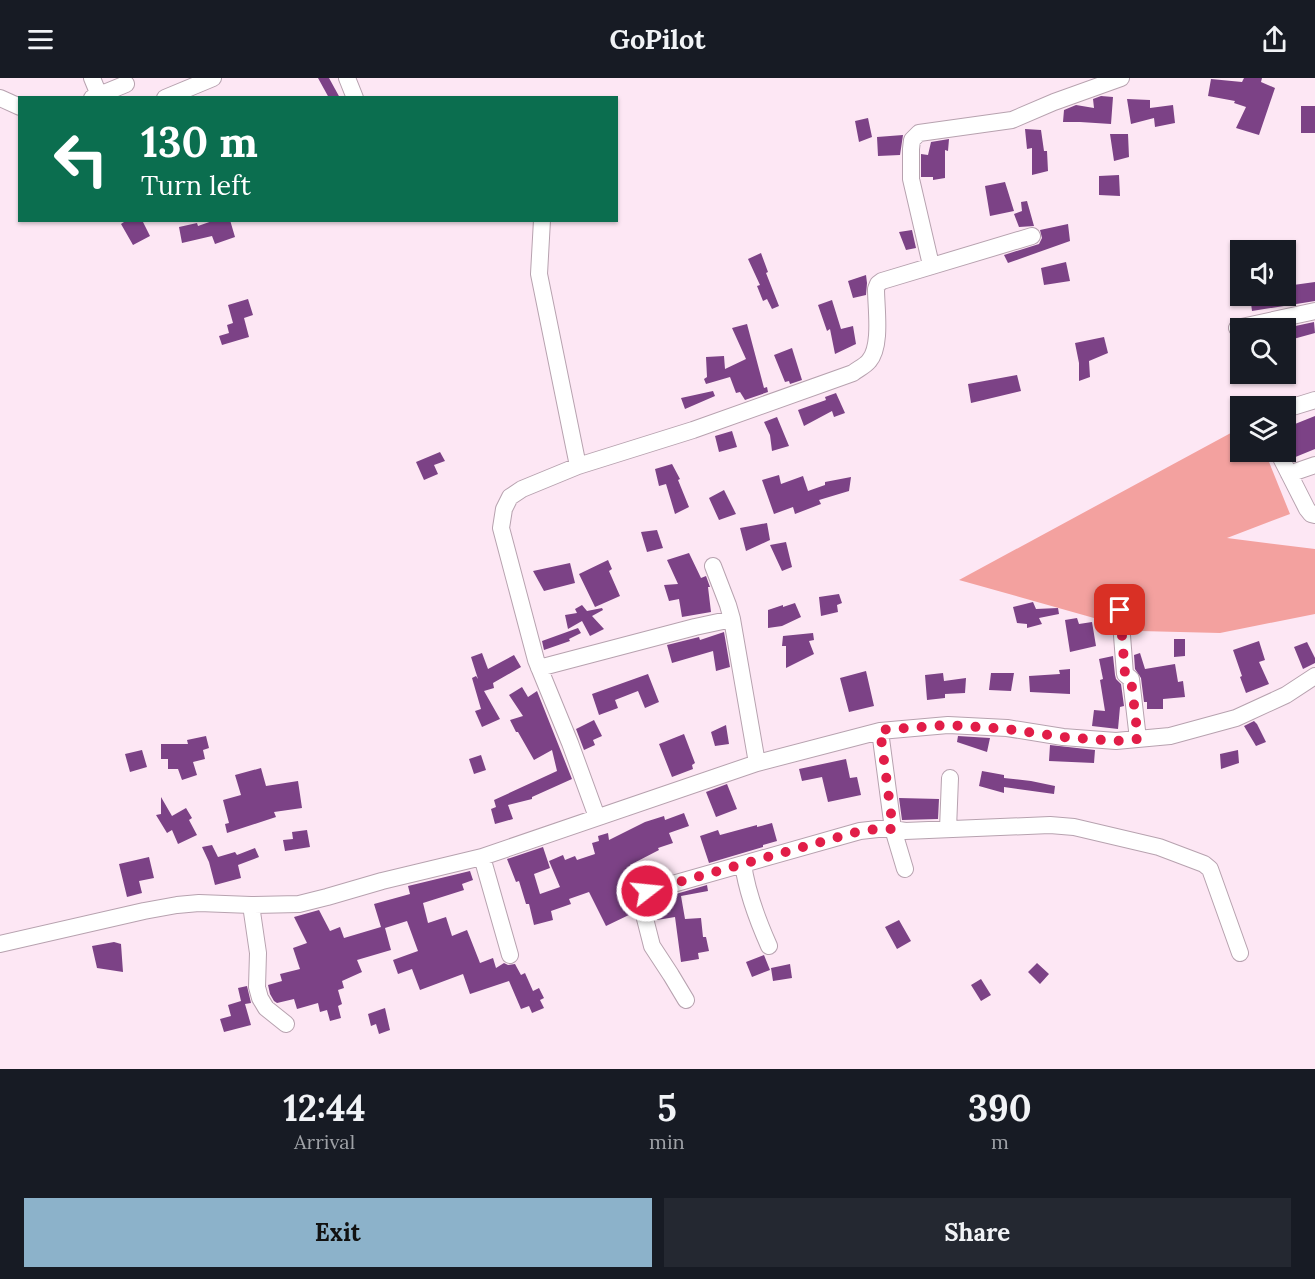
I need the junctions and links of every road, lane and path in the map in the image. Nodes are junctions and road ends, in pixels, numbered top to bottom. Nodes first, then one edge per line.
1 (92, 78) edge
2 (213, 78) edge
3 (347, 78) edge
4 (1121, 78) edge
5 (126, 84) dead end
6 (95, 96) edge
7 (170, 96) edge
8 (354, 96) edge
9 (0, 98) edge
10 (18, 106) edge
11 (542, 222) edge
12 (1032, 236) dead end
13 (932, 266) junction
14 (1315, 311) edge
15 (1283, 318) edge
16 (1315, 400) edge
17 (1296, 406) edge
18 (1283, 462) edge
19 (1315, 465) edge
20 (578, 466) junction
21 (1288, 474) junction
22 (1315, 515) edge
23 (713, 566) dead end
24 (1116, 601) dead end
25 (732, 619) junction
26 (539, 668) junction
27 (1315, 676) edge
28 (880, 730) junction
29 (1138, 739) junction
30 (758, 763) junction
31 (950, 778) dead end
32 (597, 817) junction
33 (893, 829) junction
34 (948, 829) junction
35 (482, 857) junction
36 (742, 864) junction
37 (904, 869) dead end
38 (251, 905) junction
39 (0, 944) edge
40 (769, 946) dead end
41 (1240, 953) dead end
42 (510, 955) dead end
43 (686, 1000) dead end
44 (286, 1024) dead end

1 - 6 street
2 - 7 street
3 - 8 street
4 - 13 street
5 - 6 street
9 - 10 street
11 - 20 street
12 - 13 street
13 - 20 street
14 - 15 street
16 - 17 street
18 - 21 street
19 - 21 street
20 - 26 street
21 - 22 street
23 - 25 street
24 - 29 street
25 - 26 street
25 - 30 street
26 - 32 street
27 - 29 street
28 - 29 street
28 - 30 street
28 - 33 street
30 - 32 street
31 - 34 street
32 - 35 street
33 - 34 street
33 - 36 street
33 - 37 street
34 - 41 street
35 - 38 street
35 - 42 street
36 - 40 street
36 - 43 street
38 - 39 street
38 - 44 street

